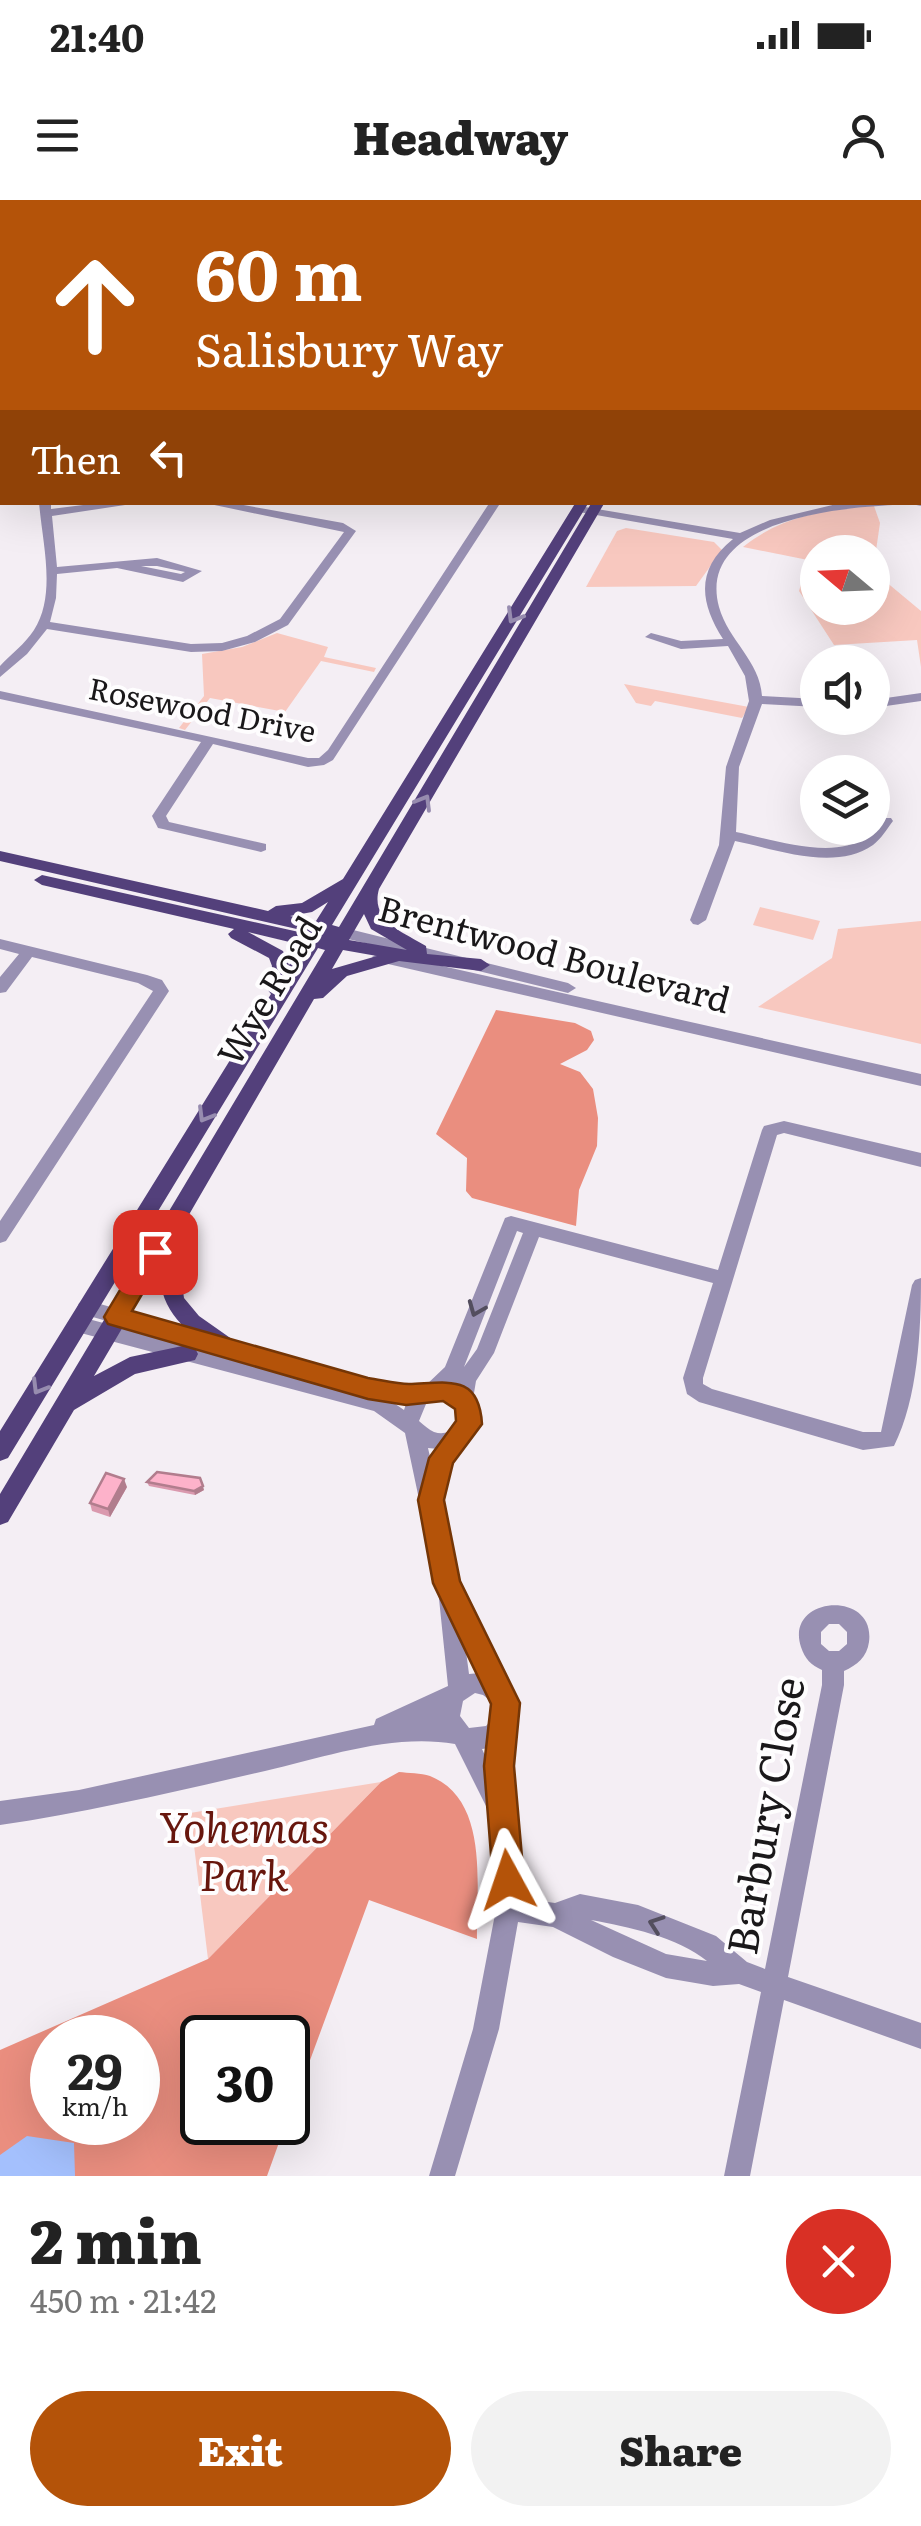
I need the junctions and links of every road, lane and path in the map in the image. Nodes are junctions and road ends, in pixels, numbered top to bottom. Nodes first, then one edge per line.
1 (92, 505) edge
2 (222, 505) edge
3 (494, 505) edge
4 (787, 505) edge
5 (846, 505) edge
6 (45, 508) edge
7 (586, 510) edge
8 (798, 513) junction
9 (739, 541) junction
10 (116, 564) junction
11 (50, 570) junction
12 (43, 625) junction
13 (650, 638) dead end
14 (731, 642) junction
15 (0, 674) edge
16 (0, 695) edge
17 (921, 696) edge
18 (756, 700) junction
19 (890, 701) edge
20 (800, 702) edge
21 (209, 740) junction
22 (728, 834) junction
23 (861, 845) edge
24 (261, 847) dead end
25 (0, 856) edge
26 (0, 870) edge
27 (352, 881) junction
28 (373, 886) junction
29 (71, 887) junction
30 (245, 910) junction
31 (698, 920) dead end
32 (317, 935) junction
33 (341, 941) junction
34 (0, 944) edge
35 (420, 950) junction
36 (29, 951) junction
37 (391, 959) junction
38 (481, 965) junction
39 (0, 988) edge
40 (274, 1002) junction
41 (300, 1008) junction
42 (741, 1038) junction
43 (921, 1080) edge
44 (921, 1160) edge
45 (174, 1219) junction
46 (533, 1229) junction
47 (0, 1236) edge
48 (722, 1278) junction
49 (921, 1285) edge
50 (82, 1316) junction
51 (112, 1324) junction
52 (228, 1348) junction
53 (187, 1354) junction
54 (429, 1393) junction
55 (463, 1399) junction
56 (65, 1404) junction
57 (412, 1428) junction
58 (454, 1438) junction
59 (0, 1451) edge
60 (431, 1500) junction
61 (0, 1515) edge
62 (449, 1590) junction
63 (833, 1661) dead end
64 (455, 1691) junction
65 (502, 1694) junction
66 (505, 1722) junction
67 (462, 1736) junction
68 (356, 1738) junction
69 (0, 1813) edge
70 (503, 1818) junction
71 (508, 1909) junction
72 (555, 1914) junction
73 (739, 1972) junction
74 (776, 1985) junction
75 (921, 2036) edge
76 (442, 2176) edge
77 (736, 2176) edge

1 - 6 street
2 - 12 street
3 - 21 street, Rosewood Drive
4 - 8 street
5 - 8 street
6 - 11 street
7 - 9 street
7 -> 27 main road, Wye Road
28 -> 7 main road, Wye Road
8 - 9 street
9 - 14 street
10 - 10 street
10 - 11 street
11 - 12 street
12 - 15 street
13 - 14 street
14 - 18 street
16 - 21 street, Rosewood Drive
17 - 19 street
18 - 20 street
18 - 22 street
21 - 24 street
22 - 23 street
22 - 31 street
25 - 30 main road, Brentwood Boulevard
26 - 29 main road
27 - 30 main road
27 - 32 main road, Wye Road
28 - 33 main road, Wye Road
28 - 35 main road
29 - 32 main road
29 - 40 main road
30 - 32 main road, Brentwood Boulevard
32 - 33 main road
32 - 40 main road, Wye Road
33 - 35 street, Brentwood Boulevard
33 - 37 street, Brentwood Boulevard
33 - 38 main road
33 - 41 main road, Wye Road
34 - 36 street
35 - 38 street, Brentwood Boulevard
36 - 39 street
36 - 47 street
37 - 41 main road
37 - 42 street, Brentwood Boulevard
38 - 42 street, Brentwood Boulevard
40 -> 50 main road, Wye Road
41 - 45 main road, Wye Road
42 - 43 street, Brentwood Boulevard
44 - 48 street
45 - 51 main road, Wye Road
45 - 52 main road
46 - 48 street
46 -> 54 street
46 - 55 street
48 - 49 street
50 - 51 street
50 -> 59 main road, Wye Road
51 - 52 street
51 - 53 street
51 - 56 main road, Wye Road
52 - 54 street
53 - 56 main road
53 - 57 street
54 - 55 street
54 - 57 street
55 - 58 street
56 - 61 main road, Wye Road
57 - 58 street
57 - 60 street
58 - 60 street
60 - 62 street
62 - 64 street
62 - 65 street
63 - 74 street, Barbury Close
64 - 65 street
64 - 67 street
64 - 68 street
65 - 66 street
66 - 67 street
66 - 70 street
67 - 68 street
67 - 70 street
68 - 69 street
70 - 71 street
71 - 72 street
71 - 76 street
72 - 73 street
73 -> 72 street
73 - 74 street
74 - 75 street
74 - 77 street, Barbury Close

